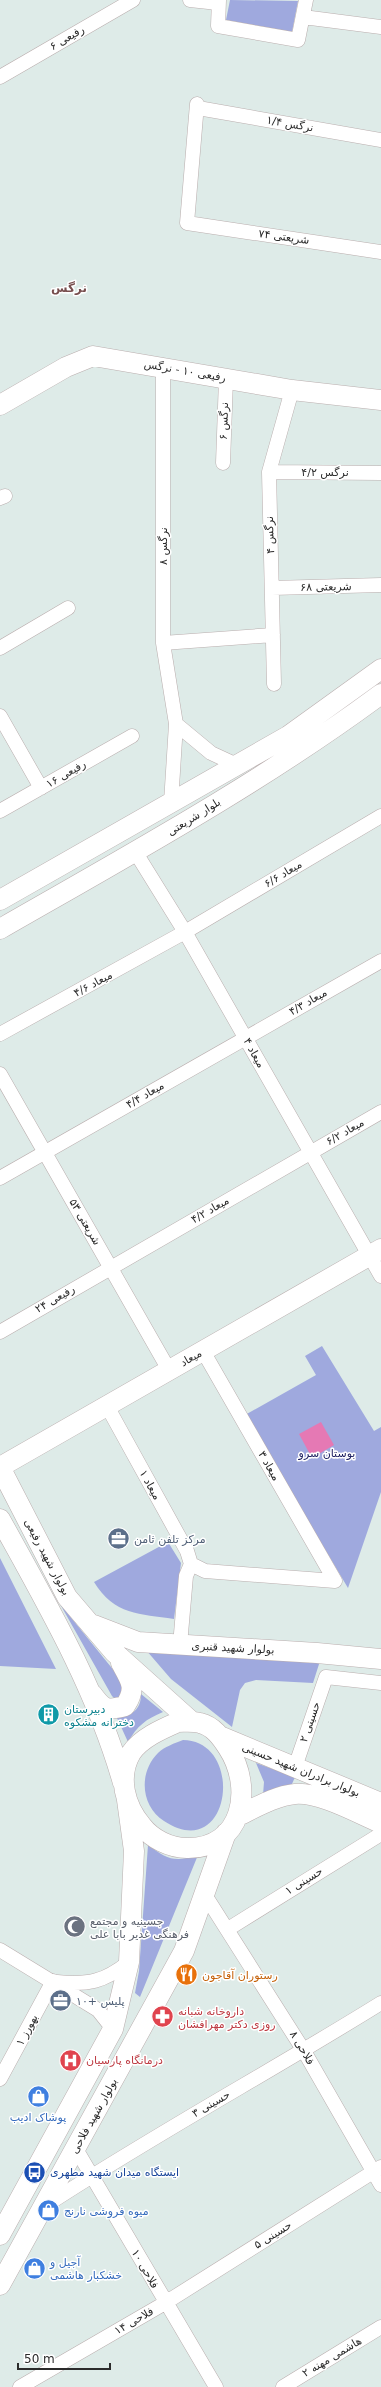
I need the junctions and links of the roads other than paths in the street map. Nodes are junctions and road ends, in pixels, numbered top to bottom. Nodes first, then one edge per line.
1 (133, 0) edge
2 (190, 0) edge
3 (306, 0) edge
4 (218, 2) edge
5 (303, 17) junction
6 (381, 28) edge
7 (0, 77) edge
8 (381, 140) edge
9 (187, 223) joint
10 (381, 252) edge
11 (162, 368) junction
12 (226, 379) junction
13 (292, 390) junction
14 (381, 400) edge
15 (0, 405) edge
16 (223, 463) dead end
17 (268, 472) junction
18 (381, 473) edge
19 (381, 585) edge
20 (272, 588) junction
21 (68, 608) dead end
22 (273, 635) junction
23 (164, 643) junction
24 (0, 648) edge
25 (381, 669) edge
26 (274, 684) dead end
27 (381, 694) edge
28 (0, 716) edge
29 (176, 724) junction
30 (132, 736) dead end
31 (237, 765) junction
32 (41, 788) junction
33 (171, 803) junction
34 (0, 811) edge
35 (381, 816) edge
36 (136, 852) junction
37 (0, 900) edge
38 (0, 929) edge
39 (185, 932) junction
40 (376, 964) edge
41 (0, 1034) edge
42 (245, 1038) junction
43 (0, 1074) edge
44 (381, 1112) edge
45 (45, 1152) junction
46 (310, 1152) junction
47 (0, 1178) edge
48 (375, 1252) edge
49 (110, 1267) junction
50 (381, 1276) edge
51 (0, 1332) edge
52 (203, 1351) junction
53 (169, 1370) junction
54 (107, 1406) junction
55 (0, 1467) edge
56 (0, 1519) edge
57 (191, 1564) junction
58 (88, 1623) junction
59 (180, 1645) junction
60 (114, 1652) junction
61 (381, 1659) edge
62 (381, 1683) edge
63 (90, 1690) junction
64 (192, 1722) junction
65 (222, 1737) junction
66 (295, 1767) junction
67 (125, 1792) junction
68 (381, 1803) edge
69 (238, 1816) junction
70 (381, 1823) edge
71 (226, 1833) junction
72 (381, 1834) edge
73 (205, 1895) junction
74 (228, 1929) junction
75 (0, 1950) edge
76 (129, 1962) junction
77 (53, 1981) junction
78 (381, 2003) edge
79 (113, 2029) junction
80 (304, 2051) junction
81 (0, 2079) edge
82 (76, 2149) junction
83 (377, 2170) edge
84 (92, 2175) junction
85 (381, 2185) edge
86 (42, 2208) junction
87 (0, 2235) edge
88 (0, 2285) edge
89 (165, 2303) junction
90 (381, 2327) edge
91 (20, 2387) edge
92 (216, 2387) edge
93 (282, 2387) edge

1 - 7 street, رفیعی ۶
2 - 4 street
3 - 5 street
4 - 5 street
5 - 6 street
8 - 9 street, نرگس ۱/۴
9 - 10 street, شریعتی ۷۴
11 - 12 main road, رفیعی ۱۰ - نرگس
11 - 15 main road, رفیعی ۱۰ - نرگس
11 - 23 street, نرگس ۸
12 - 13 main road, رفیعی ۱۰ - نرگس
12 - 16 street, نرگس ۶
13 - 14 main road, رفیعی ۱۰ - نرگس
13 - 17 street, نرگس ۴
17 - 18 street, نرگس ۴/۲
17 - 20 street, نرگس ۴
19 - 20 street, شریعتی ۶۸
20 - 22 street, نرگس ۴
21 - 24 street
22 - 23 street
22 - 26 street, نرگس ۴
23 - 29 street, نرگس ۸
25 - 31 main road, بلوار شریعتی
27 - 36 main road, بلوار شریعتی
28 - 32 street
29 - 31 street
29 - 33 street, نرگس ۸
30 - 32 street, رفیعی ۱۶
31 - 33 main road, بلوار شریعتی
32 - 34 street, رفیعی ۱۶
33 - 37 main road, بلوار شریعتی
35 - 39 street, میعاد ۶/۶
36 - 38 main road, بلوار شریعتی
36 - 39 street, میعاد ۴
39 - 41 street, میعاد ۴/۶
39 - 42 street, میعاد ۴
40 - 42 street, میعاد ۴/۳
42 - 45 street, میعاد ۴/۴
42 - 46 street, میعاد ۴
43 - 45 street, شریعتی ۵۳
44 - 46 street, میعاد ۶/۲
45 - 47 street, میعاد ۴/۴
45 - 49 street, شریعتی ۵۳
46 - 48 street, میعاد ۴
46 - 49 street, میعاد ۴/۲
48 - 50 street, میعاد ۴
48 - 52 main road, میعاد
49 - 51 street, رفیعی ۲۴
49 - 53 street, شریعتی ۵۳
52 - 53 main road, میعاد
52 - 57 street, میعاد ۳
53 - 54 main road, میعاد
54 - 55 main road, میعاد
54 - 57 street, میعاد ۱
55 - 58 main road, بولوار شهید رفیعی
56 - 63 main road, بولوار شهید رفیعی
57 - 59 street
58 - 59 main road, بولوار شهید قنبری
58 - 60 main road, بولوار شهید رفیعی
59 - 61 main road, بولوار شهید قنبری
60 - 63 main road
60 - 64 main road, بولوار شهید رفیعی
62 - 66 street, حسینی ۲
63 - 67 main road, بولوار شهید رفیعی
64 - 65 main road
64 - 67 main road
65 - 66 main road, بولوار برادران شهید حسینی
65 - 69 main road
66 - 68 main road, بولوار برادران شهید حسینی
67 - 71 main road
67 - 76 main road
69 - 70 main road, بولوار برادران شهید حسینی
69 - 71 main road
71 - 73 main road, بولوار شهید فلاحی
72 - 74 street, حسینی ۱
73 - 74 street, فلاحی ۸
73 - 82 main road, بولوار شهید فلاحی
74 - 80 street, فلاحی ۸
75 - 77 street
76 - 77 street
76 - 79 main road
77 - 79 street
77 - 81 street, بهورز ۱
78 - 80 street, حسینی ۳
79 - 87 main road
80 - 83 street, فلاحی ۸
80 - 84 street, حسینی ۳
82 - 84 street, فلاحی ۱۰
82 - 86 main road, بولوار شهید فلاحی
83 - 85 street, فلاحی ۸
83 - 89 street, حسینی ۵
84 - 86 street, حسینی ۳
84 - 89 street, فلاحی ۱۰
86 - 88 main road, بولوار شهید فلاحی
89 - 91 street, فلاحی ۱۴
89 - 92 street, فلاحی ۱۰
90 - 93 street, هاشمی مهنه ۲

